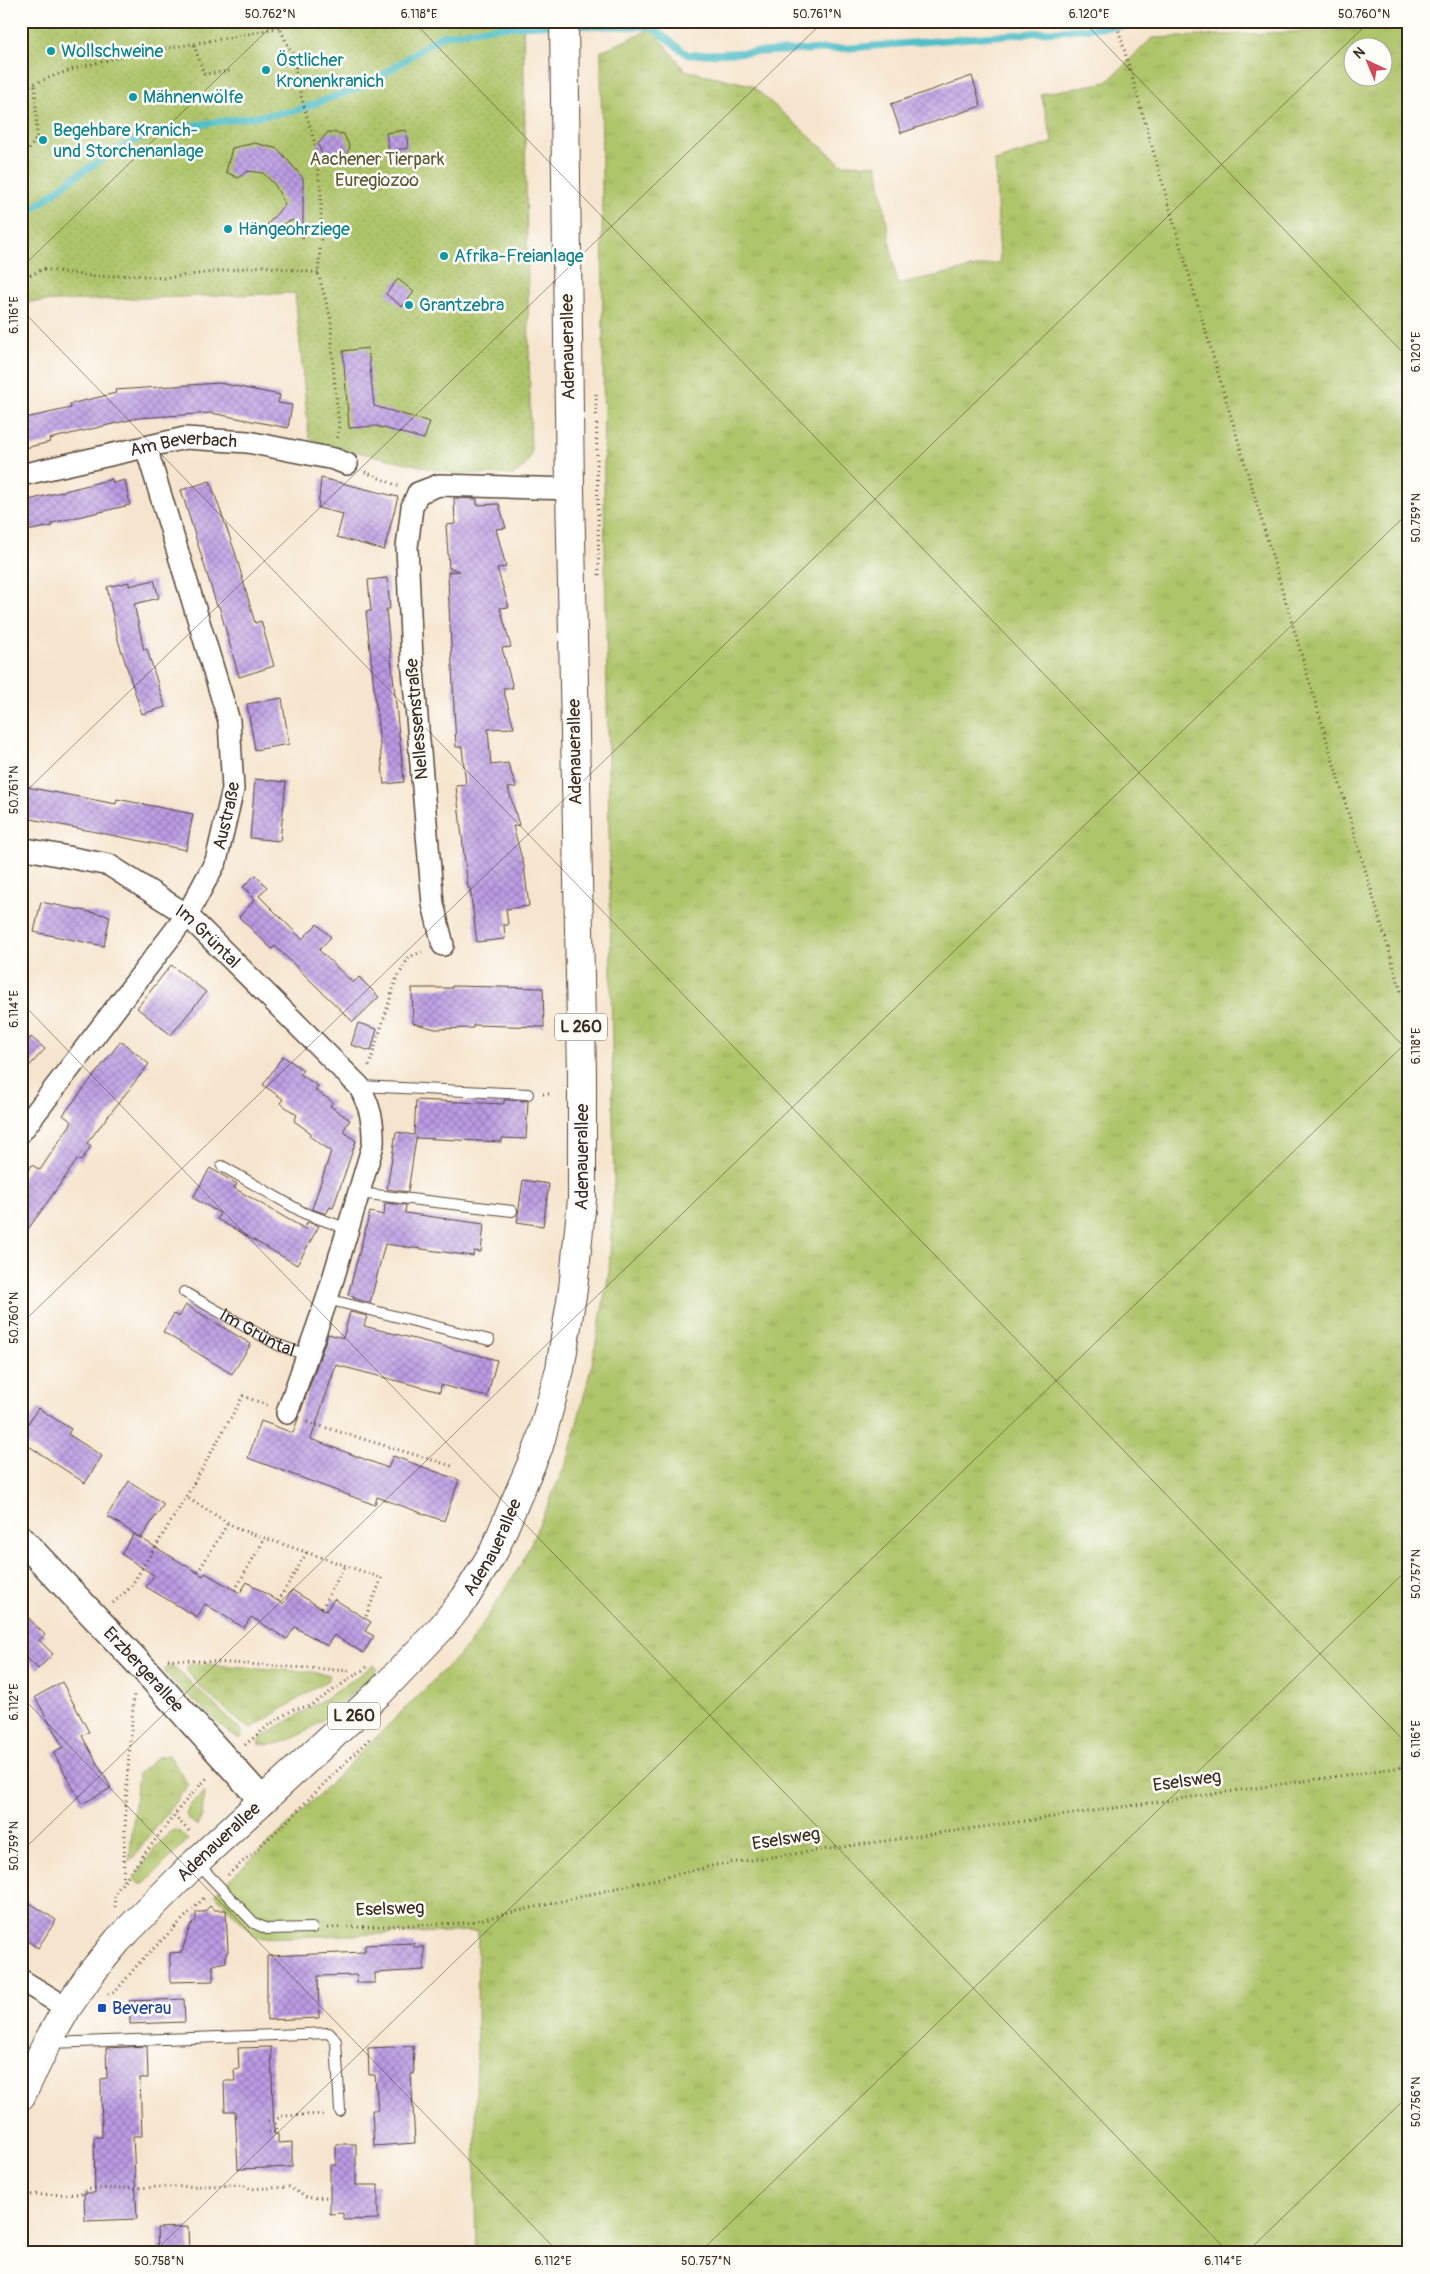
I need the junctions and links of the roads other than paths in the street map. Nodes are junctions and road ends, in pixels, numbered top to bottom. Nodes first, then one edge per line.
1 (564, 21) edge
2 (146, 446) junction
3 (340, 462) road end
4 (21, 475) edge
5 (570, 489) junction
6 (21, 848) edge
7 (187, 915) junction
8 (443, 945) road end
9 (361, 1086) junction
10 (528, 1094) dead end
11 (21, 1132) edge
12 (222, 1166) dead end
13 (360, 1193) junction
14 (512, 1211) dead end
15 (348, 1229) junction
16 (184, 1292) dead end
17 (327, 1299) junction
18 (489, 1340) dead end
19 (307, 1355) junction
20 (287, 1413) road end
21 (21, 1539) edge
22 (263, 1801) junction
23 (196, 1862) junction
24 (312, 1928) road end
25 (21, 1980) edge
26 (67, 2008) junction
27 (47, 2043) junction
28 (21, 2096) edge
29 (335, 2113) road end

1 - 5 main road, Adenauerallee / L 260
2 - 3 street, Am Beverbach
2 - 4 street, Am Beverbach
2 - 7 street, Austraße
5 - 8 street, Nellessenstraße
5 - 22 main road, Adenauerallee / L 260
6 - 7 street, Im Grüntal
7 - 9 street, Im Grüntal
7 - 11 street, Austraße
9 - 10 lane
9 - 13 street, Im Grüntal
12 - 15 lane
13 - 14 lane
13 - 15 street, Im Grüntal
15 - 17 street, Im Grüntal
16 - 19 lane, Im Grüntal
17 - 18 lane
17 - 19 street, Im Grüntal
19 - 20 street, Im Grüntal
21 - 22 street, Erzbergerallee
22 - 23 main road, Adenauerallee / L 260
23 - 24 lane
23 - 26 main road, Adenauerallee / L 260
25 - 26 street
26 - 27 main road, Adenauerallee / L 260
27 - 28 main road, Adenauerallee / L 260
27 - 29 lane

